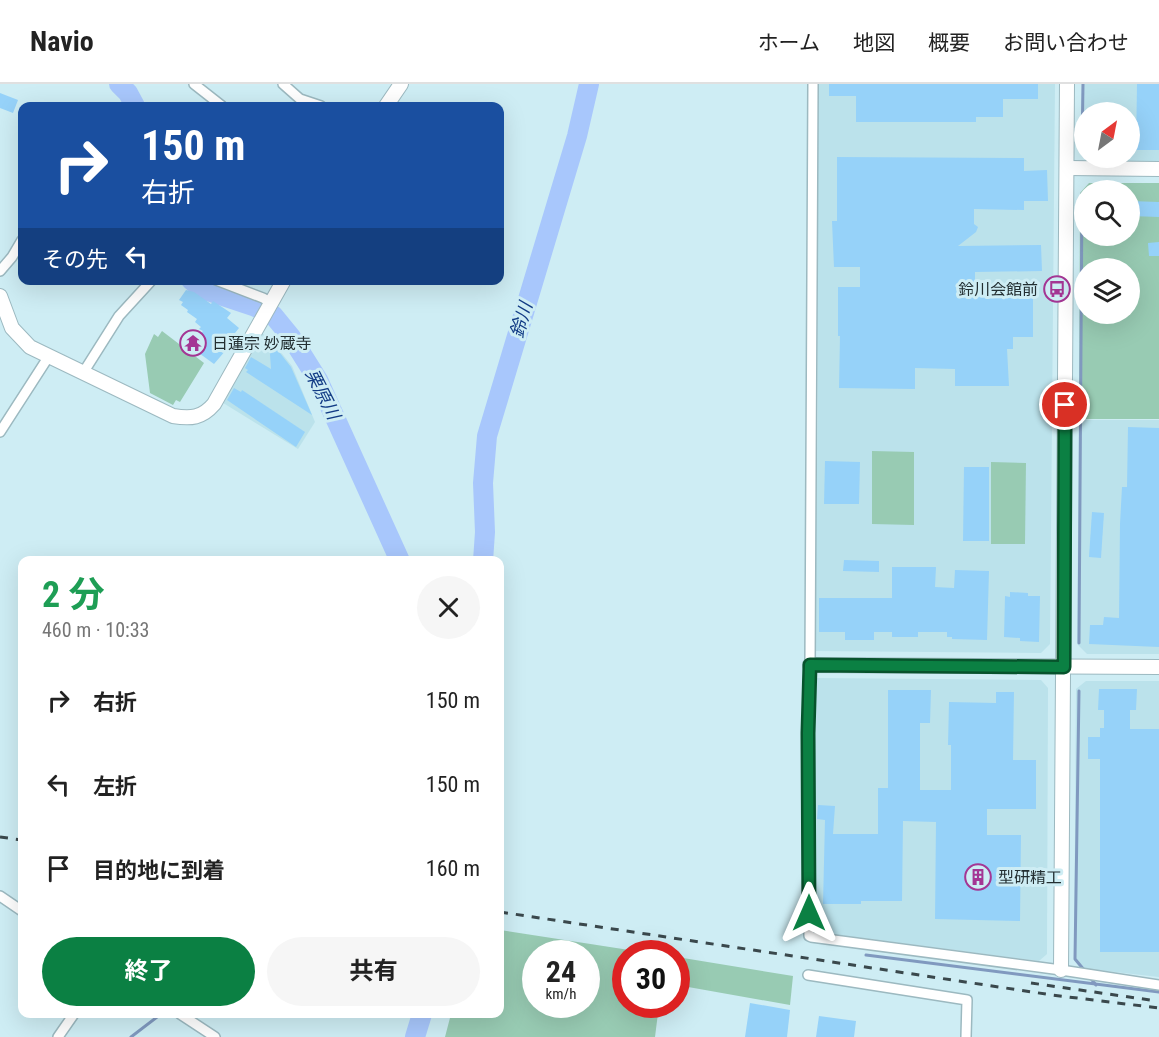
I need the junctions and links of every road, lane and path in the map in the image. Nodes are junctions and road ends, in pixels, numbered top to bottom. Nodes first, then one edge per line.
1 (194, 84) edge
2 (283, 84) edge
3 (401, 84) edge
4 (813, 84) edge
5 (1067, 84) edge
6 (217, 102) edge
7 (309, 102) edge
8 (389, 102) edge
9 (1067, 168) junction
10 (1159, 169) edge
11 (18, 247) edge
12 (0, 270) edge
13 (147, 285) edge
14 (230, 285) edge
15 (281, 285) edge
16 (0, 296) edge
17 (271, 304) junction
18 (49, 356) junction
19 (83, 373) junction
20 (0, 432) edge
21 (810, 665) junction
22 (1064, 667) junction
23 (1159, 668) edge
24 (0, 896) edge
25 (18, 908) edge
26 (1061, 970) junction
27 (808, 975) dead end
28 (1159, 985) edge
29 (71, 1018) edge
30 (186, 1018) edge
31 (58, 1037) edge
32 (215, 1037) edge
33 (966, 1037) edge

1 - 6 street
2 - 7 street
3 - 8 street
4 - 21 street
5 - 9 street
9 - 10 street
9 - 22 street
11 - 12 street
13 - 19 street
14 - 17 street
15 - 17 street
16 - 18 street
17 - 19 street
18 - 19 street
18 - 20 street
21 - 22 street
21 - 26 street
22 - 23 street
22 - 26 street
24 - 25 street
26 - 28 street
27 - 33 street
29 - 31 street
30 - 32 street

